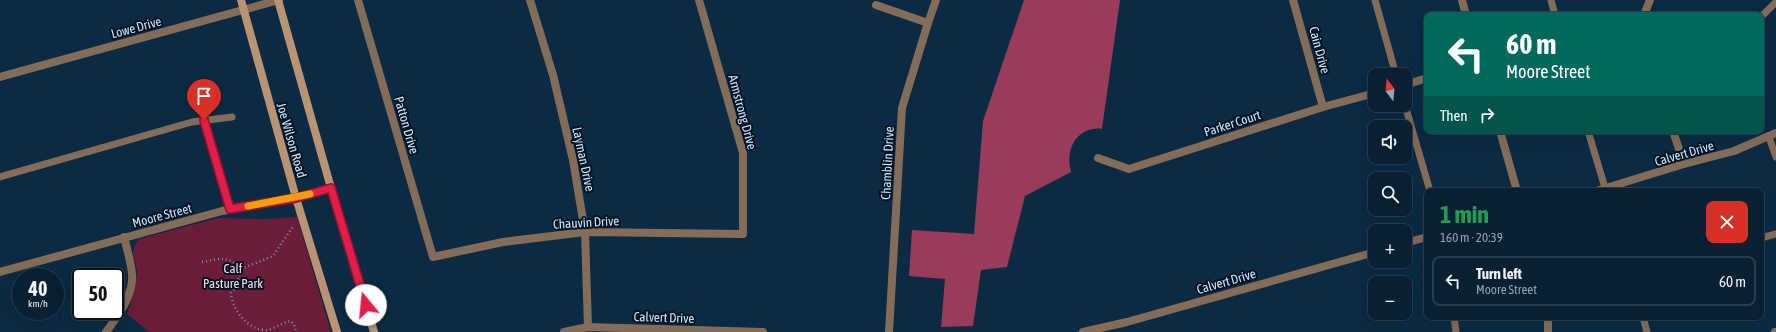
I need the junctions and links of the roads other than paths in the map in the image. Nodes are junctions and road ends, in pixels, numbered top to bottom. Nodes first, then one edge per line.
1 (241, 0) edge
2 (278, 0) edge
3 (358, 0) edge
4 (530, 0) edge
5 (699, 0) edge
6 (936, 0) edge
7 (1293, 0) edge
8 (1375, 0) edge
9 (1462, 0) edge
10 (1550, 0) edge
11 (1650, 0) edge
12 (1776, 2) edge
13 (876, 5) dead end
14 (243, 10) junction
15 (1465, 12) edge
16 (1554, 12) edge
17 (1645, 12) edge
18 (1764, 14) edge
19 (928, 23) junction
20 (1394, 68) edge
21 (0, 77) edge
22 (1424, 79) edge
23 (1412, 83) edge
24 (1368, 95) edge
25 (1323, 107) junction
26 (1407, 112) edge
27 (232, 117) dead end
28 (204, 120) junction
29 (1501, 134) edge
30 (1589, 134) edge
31 (1674, 134) edge
32 (1773, 135) edge
33 (1776, 157) edge
34 (1098, 158) dead end
35 (1684, 164) junction
36 (0, 177) edge
37 (331, 188) junction
38 (1429, 188) edge
39 (1516, 188) edge
40 (1605, 188) edge
41 (1612, 188) edge
42 (296, 198) junction
43 (230, 209) junction
44 (585, 232) junction
45 (743, 234) joint
46 (1776, 234) edge
47 (124, 237) junction
48 (1764, 237) edge
49 (1424, 238) edge
50 (1412, 241) edge
51 (1368, 254) edge
52 (433, 257) joint
53 (0, 272) edge
54 (1454, 320) edge
55 (1548, 320) edge
56 (1644, 320) edge
57 (588, 327) junction
58 (689, 331) edge
59 (106, 332) edge
60 (337, 332) edge
61 (374, 332) edge
62 (564, 332) edge
63 (763, 332) edge
64 (889, 332) edge
65 (1083, 332) edge
66 (1456, 332) edge
67 (1548, 332) edge
68 (1648, 332) edge

1 - 14 main road, Joe Wilson Road
2 - 14 street, Lowe Drive
2 - 37 main road, Joe Wilson Road
3 - 52 street, Patton Drive
4 - 44 street, Layman Drive
5 - 45 street, Armstrong Drive
6 - 19 street, Chamblin Drive
7 - 25 street, Cain Drive
8 - 20 lane
9 - 15 street
10 - 16 lane
11 - 17 street
12 - 18 lane
13 - 19 street
14 - 21 street, Lowe Drive
14 - 42 main road, Joe Wilson Road
19 - 64 street, Chamblin Drive
22 - 23 street
24 - 25 street, Parker Court
25 - 34 street, Parker Court
26 - 38 lane
27 - 28 lane
28 - 36 lane
28 - 43 lane
29 - 39 street
30 - 40 lane
31 - 35 street
32 - 33 lane
32 - 35 street, Calvert Drive
35 - 41 street, Calvert Drive
37 - 42 street, Moore Street
37 - 61 main road, Joe Wilson Road
42 - 43 street, Moore Street
42 - 60 main road, Joe Wilson Road
43 - 47 street, Moore Street
44 - 45 street, Chauvin Drive
44 - 52 street, Chauvin Drive
44 - 57 street, Layman Drive
46 - 48 lane
47 - 53 street, Moore Street
47 - 59 street
49 - 50 street
51 - 65 street, Calvert Drive
54 - 66 lane
55 - 67 street
56 - 68 lane
57 - 58 street, Calvert Drive
57 - 62 street, Calvert Drive
58 - 63 street, Calvert Drive

